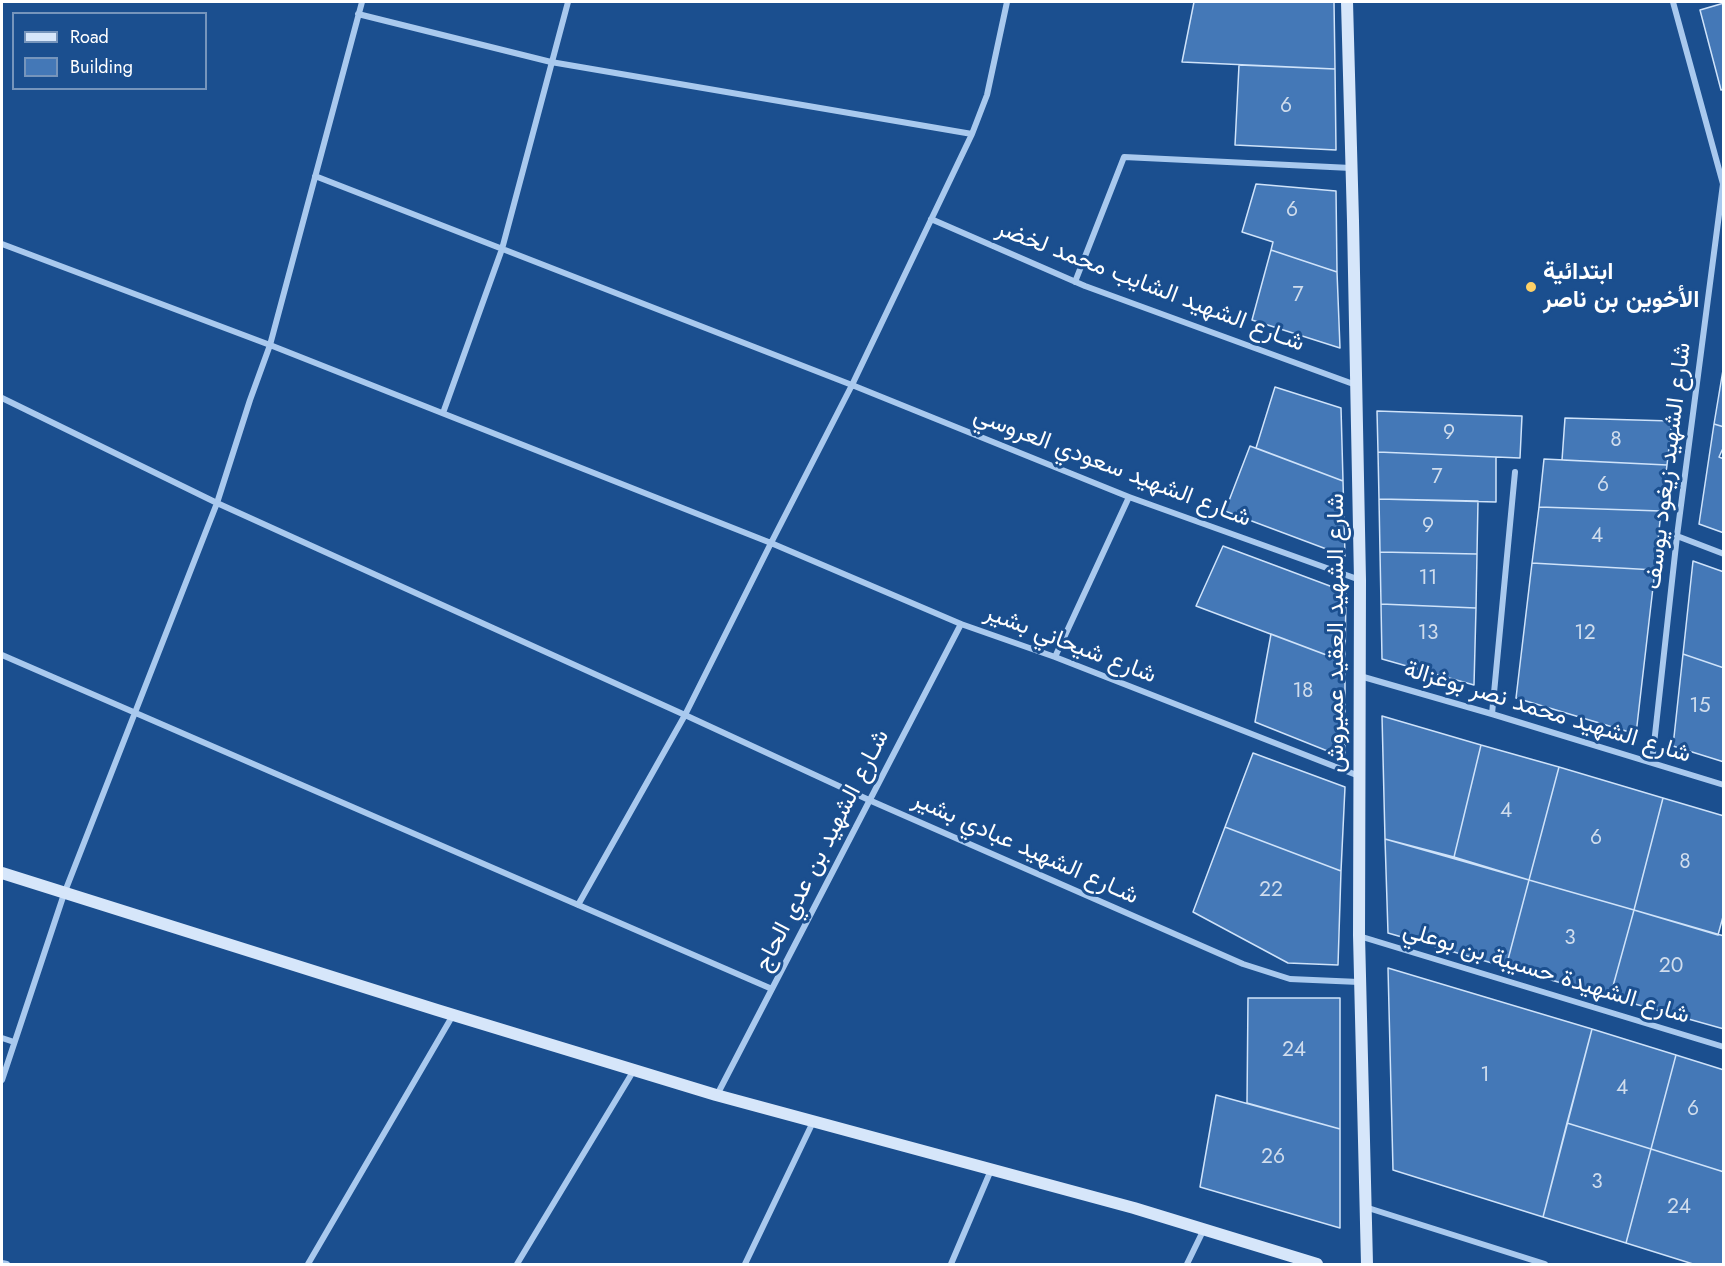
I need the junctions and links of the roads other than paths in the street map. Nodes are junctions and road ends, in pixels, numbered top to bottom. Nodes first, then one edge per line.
1 (362, 2) edge
2 (568, 2) edge
3 (1007, 2) edge
4 (1347, 2) edge
5 (1673, 2) edge
6 (358, 14) junction
7 (551, 62) junction
8 (972, 134) junction
9 (1352, 168) junction
10 (315, 176) junction
11 (1723, 184) edge
12 (931, 219) junction
13 (2, 244) edge
14 (502, 249) junction
15 (1075, 282) junction
16 (270, 345) junction
17 (852, 385) junction
18 (1357, 385) junction
19 (2, 398) edge
20 (443, 413) junction
21 (1515, 472) dead end
22 (1129, 498) junction
23 (217, 503) junction
24 (1677, 537) junction
25 (771, 543) junction
26 (1724, 554) edge
27 (1360, 580) junction
28 (961, 624) junction
29 (2, 655) edge
30 (1055, 657) junction
31 (1360, 676) junction
32 (136, 712) junction
33 (1492, 714) junction
34 (685, 715) junction
35 (1652, 762) junction
36 (1359, 776) junction
37 (1724, 785) edge
38 (869, 800) junction
39 (2, 873) edge
40 (64, 894) junction
41 (579, 905) junction
42 (1359, 935) junction
43 (1359, 982) junction
44 (772, 988) junction
45 (453, 1015) junction
46 (2, 1038) edge
47 (14, 1042) junction
48 (1724, 1047) edge
49 (634, 1070) junction
50 (2, 1080) edge
51 (716, 1095) junction
52 (813, 1122) junction
53 (991, 1170) junction
54 (1365, 1207) junction
55 (1204, 1229) junction
56 (2, 1263) edge
57 (7, 1264) edge
58 (308, 1264) edge
59 (517, 1264) edge
60 (746, 1264) edge
61 (951, 1264) edge
62 (1187, 1264) edge
63 (1317, 1264) edge
64 (1367, 1264) edge
65 (1545, 1264) edge

1 - 6 street
2 - 7 street
3 - 8 street
4 - 9 street, شارع الشهيد العقيد عميروش
5 - 11 street, شارع الشهيد زيغود يوسف
6 - 7 street
6 - 10 street
7 - 8 street
7 - 14 street
8 - 12 street
9 - 15 street
9 - 18 street, شارع الشهيد العقيد عميروش
10 - 14 street, شـارع الشهيد سعودي العروسي
10 - 16 street
11 - 24 street, شارع الشهيد زيغود يوسف
12 - 15 street, شـارع الشهيد الشايب محمد لخضر
12 - 17 street
13 - 16 street, شارع شيحاني بشير
14 - 17 street, شـارع الشهيد سعودي العروسي
14 - 20 street
15 - 18 street, شـارع الشهيد الشايب محمد لخضر
16 - 20 street, شارع شيحاني بشير
16 - 23 street
17 - 22 street, شـارع الشهيد سعودي العروسي
17 - 25 street
18 - 27 street, شارع الشهيد العقيد عميروش
19 - 23 street, شـارع الشهيد عبادي بشير
20 - 25 street, شارع شيحاني بشير
21 - 33 street
22 - 27 street, شـارع الشهيد سعودي العروسي
22 - 30 street
23 - 32 street
23 - 34 street, شـارع الشهيد عبادي بشير
24 - 26 street
24 - 35 street, شارع الشهيد زيغود يوسف
25 - 28 street, شارع شيحاني بشير
25 - 34 street
27 - 31 street, شارع الشهيد العقيد عميروش
28 - 30 street, شارع شيحاني بشير
28 - 38 street, شـارع الشهيد بن عدي الحاج
29 - 32 street
30 - 36 street, شارع شيحاني بشير
31 - 33 street, شارع الشهيد محمد نصر بوغزالة
31 - 36 street, شارع الشهيد العقيد عميروش
32 - 40 street
32 - 41 street
33 - 35 street, شارع الشهيد محمد نصر بوغزالة
34 - 38 street, شـارع الشهيد عبادي بشير
34 - 41 street
35 - 37 street, شارع الشهيد محمد نصر بوغزالة
36 - 42 street, شارع الشهيد العقيد عميروش
38 - 43 street, شـارع الشهيد عبادي بشير
38 - 44 street, شـارع الشهيد بن عدي الحاج
39 - 40 street
40 - 45 street
40 - 47 street
41 - 44 street
42 - 43 street, شارع الشهيد العقيد عميروش
42 - 48 street, شارع الشهيدة حسيبة بن بوعلي
43 - 54 street, شارع الشهيد العقيد عميروش
44 - 51 street, شـارع الشهيد بن عدي الحاج
45 - 49 street
45 - 58 street
46 - 47 street
47 - 50 street
49 - 51 street
49 - 59 street
51 - 52 street
52 - 53 street
52 - 60 street
53 - 55 street
53 - 61 street
54 - 64 street, شارع الشهيد العقيد عميروش
54 - 65 street
55 - 62 street
55 - 63 street
56 - 57 street

